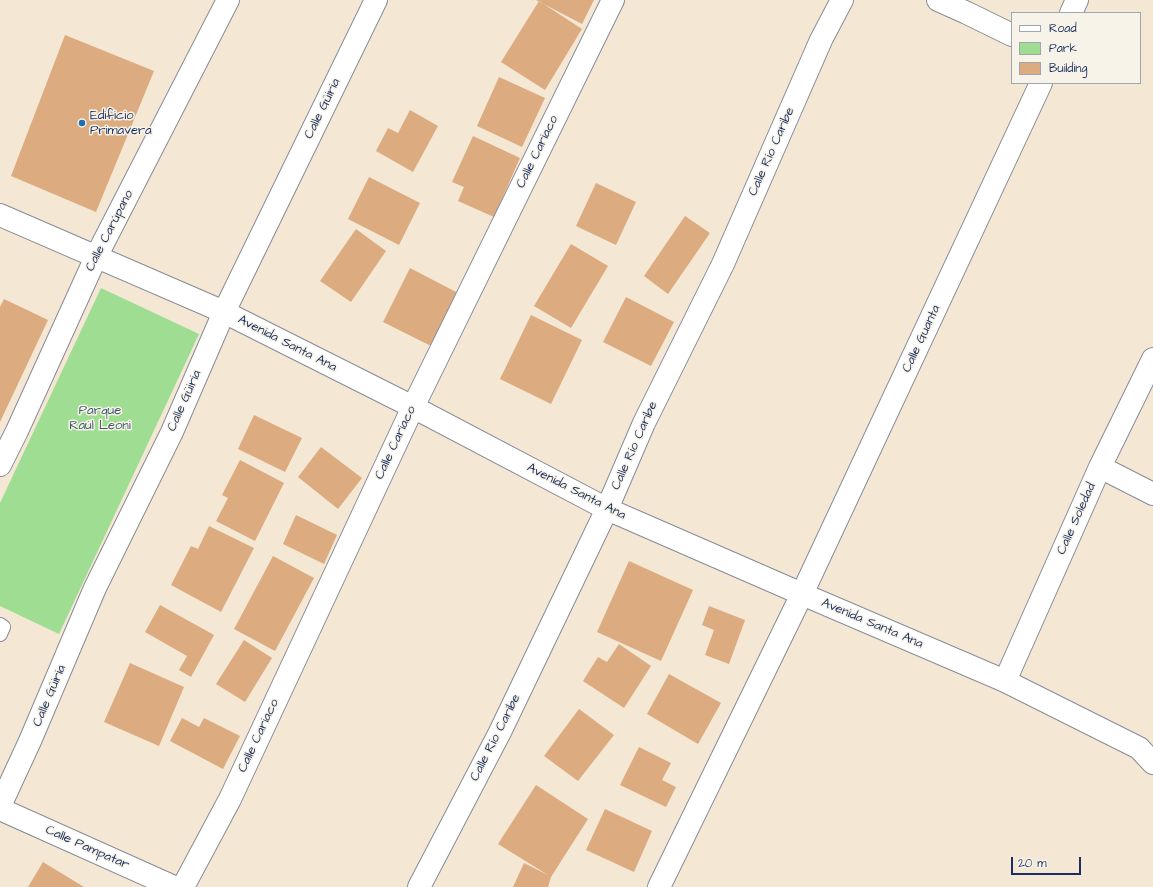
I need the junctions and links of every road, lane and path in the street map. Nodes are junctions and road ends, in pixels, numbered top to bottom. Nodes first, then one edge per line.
1 (228, 0) edge
2 (376, 0) edge
3 (613, 0) edge
4 (842, 0) edge
5 (938, 0) edge
6 (1077, 0) edge
7 (1071, 12) edge
8 (1011, 35) edge
9 (1041, 84) edge
10 (0, 215) edge
11 (96, 257) junction
12 (224, 312) junction
13 (1153, 359) edge
14 (413, 407) junction
15 (0, 465) edge
16 (1100, 467) junction
17 (1153, 494) edge
18 (607, 509) junction
19 (802, 594) junction
20 (0, 625) edge
21 (0, 634) edge
22 (1005, 681) junction
23 (1153, 763) edge
24 (0, 806) edge
25 (0, 809) edge
26 (174, 887) edge
27 (183, 887) edge
28 (419, 887) edge
29 (659, 887) edge

1 - 11 street, Calle Carúpano
2 - 12 street, Calle Güiria
3 - 14 street, Calle Cariaco
4 - 18 street, Calle Río Caribe
5 - 8 street
6 - 7 street
9 - 19 street, Calle Guanta
10 - 11 street, Avenida Santa Ana
11 - 12 street, Avenida Santa Ana
11 - 15 street, Calle Carúpano
12 - 14 street, Avenida Santa Ana
12 - 24 street, Calle Güiria
13 - 16 street, Calle Soledad
14 - 18 street, Avenida Santa Ana
14 - 27 street, Calle Cariaco
16 - 17 street
16 - 22 street, Calle Soledad
18 - 19 street, Avenida Santa Ana
18 - 28 street, Calle Río Caribe
19 - 22 street, Avenida Santa Ana
19 - 29 street, Calle Guanta
20 - 21 lane
22 - 23 street, Avenida Santa Ana
25 - 26 street, Calle Pampatar

